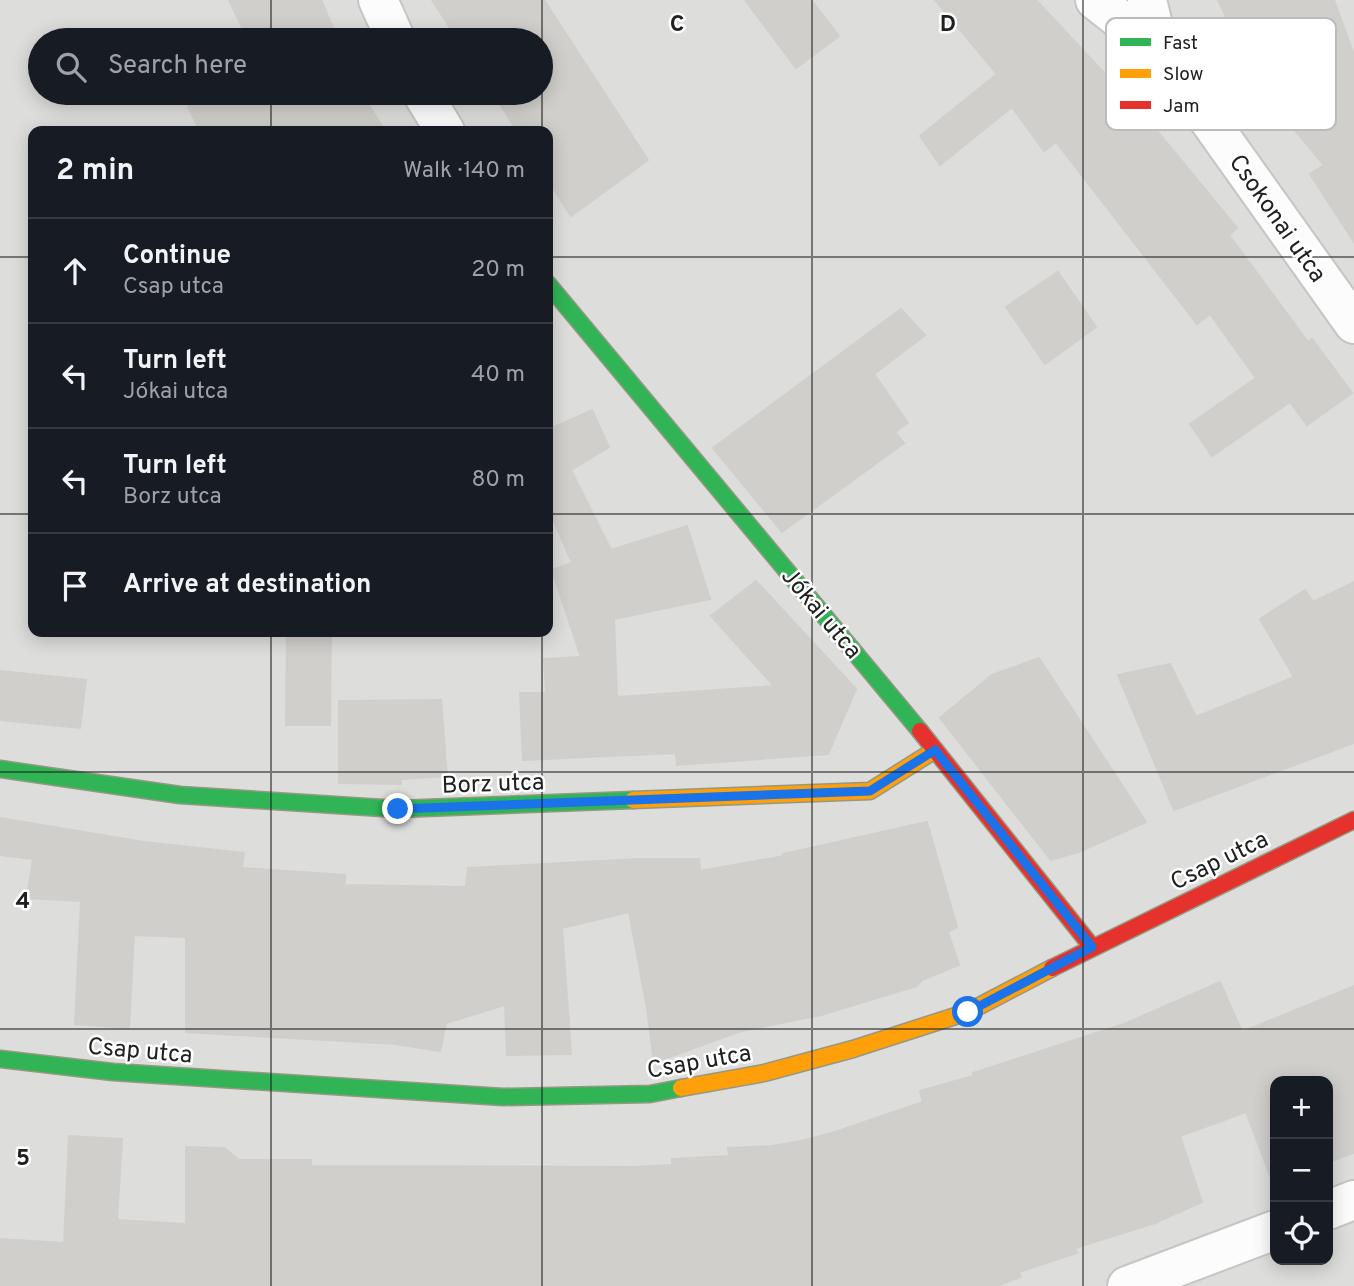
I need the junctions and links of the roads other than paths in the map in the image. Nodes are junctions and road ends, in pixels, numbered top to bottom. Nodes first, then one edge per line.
1 (378, 0) edge
2 (1095, 0) edge
3 (1147, 0) edge
4 (1118, 18) edge
5 (1151, 18) edge
6 (391, 28) edge
7 (429, 105) edge
8 (442, 126) edge
9 (1216, 130) edge
10 (553, 290) edge
11 (1354, 324) edge
12 (935, 750) junction
13 (0, 769) edge
14 (1354, 820) edge
15 (1092, 947) junction
16 (0, 1059) edge
17 (1354, 1200) edge
18 (1333, 1208) edge
19 (1270, 1232) edge
20 (1126, 1286) edge

1 - 6 street
2 - 4 street
3 - 5 street, Csokonai utca
7 - 8 street
9 - 11 street, Csokonai utca
10 - 12 street, Jókai utca
12 - 13 street, Borz utca
12 - 15 street, Jókai utca
14 - 15 street, Csap utca
15 - 16 street, Csap utca
17 - 18 street
19 - 20 street

